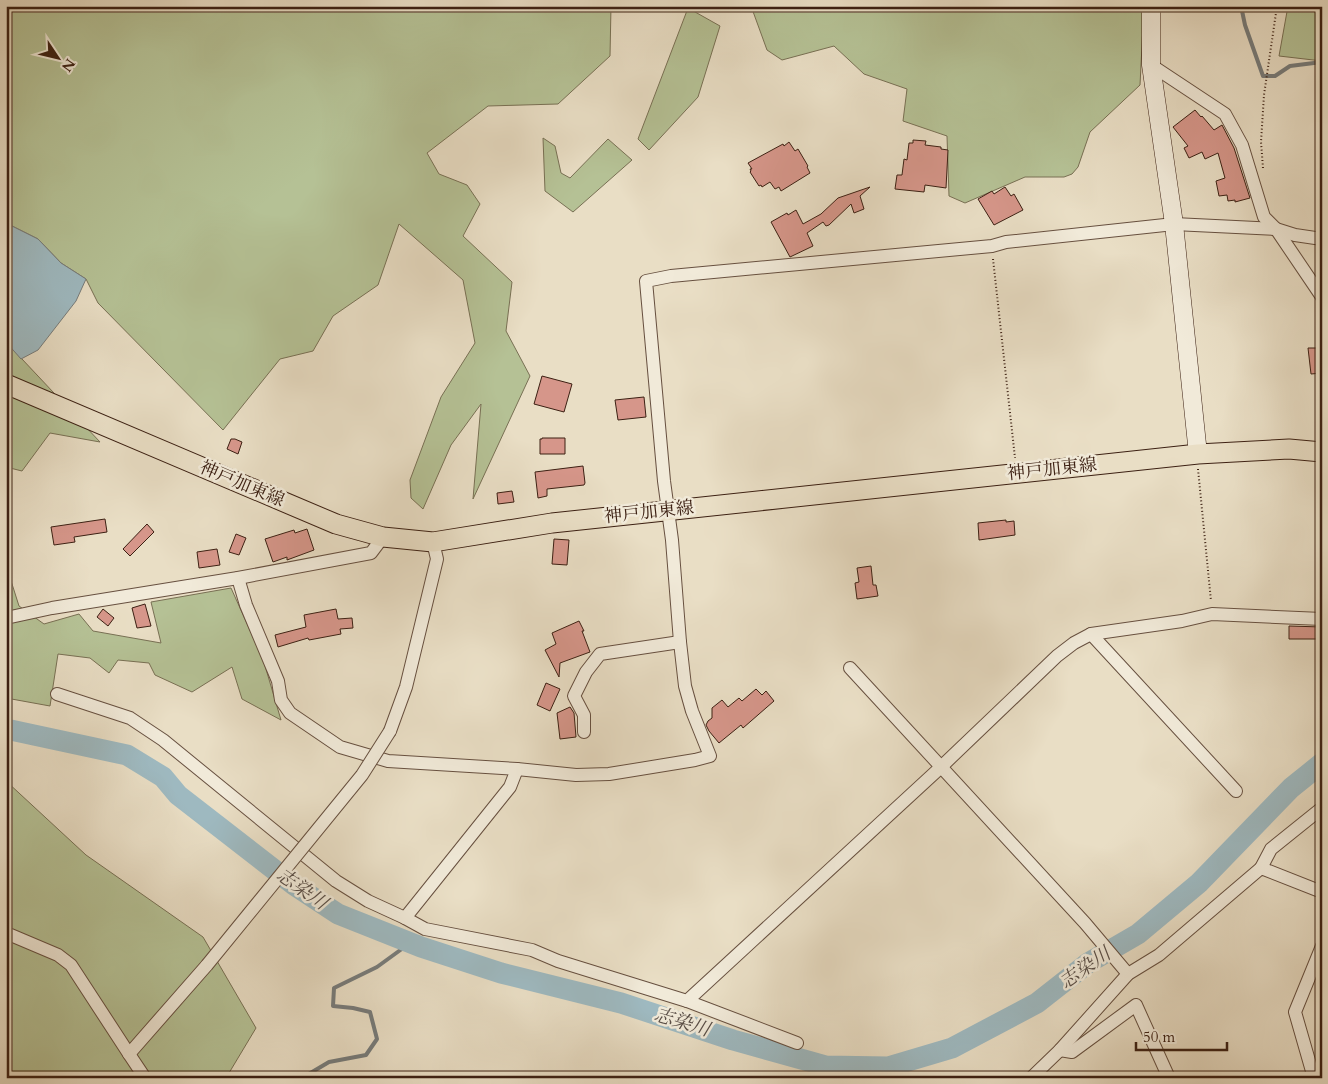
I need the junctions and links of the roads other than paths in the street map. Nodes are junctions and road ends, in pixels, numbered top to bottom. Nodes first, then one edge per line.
1 (1151, 6) edge
2 (1151, 65) junction
3 (1174, 224) junction
4 (1276, 229) junction
5 (1322, 239) edge
6 (1322, 297) edge
7 (6, 384) edge
8 (1322, 452) edge
9 (1198, 454) junction
10 (669, 510) junction
11 (382, 537) junction
12 (433, 542) junction
13 (238, 578) junction
14 (6, 618) edge
15 (1322, 619) edge
16 (1091, 634) junction
17 (680, 642) junction
18 (850, 668) dead end
19 (56, 694) dead end
20 (584, 732) dead end
21 (941, 767) junction
22 (517, 769) junction
23 (1236, 791) dead end
24 (1322, 808) edge
25 (1261, 868) junction
26 (1322, 892) edge
27 (404, 918) junction
28 (6, 933) edge
29 (1322, 946) edge
30 (1128, 974) junction
31 (687, 1001) junction
32 (797, 1043) dead end
33 (1060, 1050) junction
34 (129, 1054) junction
35 (145, 1078) edge
36 (1030, 1078) edge
37 (1169, 1078) edge
38 (1314, 1078) edge

1 - 2 street
2 - 3 street
2 - 4 street
3 - 4 street
3 - 9 street
3 - 10 street
4 - 5 street
4 - 6 street
7 - 11 main road, 神戸加東線
8 - 9 main road, 神戸加東線
9 - 10 main road, 神戸加東線
10 - 12 main road, 神戸加東線
10 - 17 street
11 - 12 main road, 神戸加東線
11 - 13 street
12 - 34 street, bridge
13 - 14 street
13 - 22 street
15 - 16 street
16 - 21 street
16 - 23 street
17 - 20 street
17 - 22 street
18 - 21 street
19 - 27 street
21 - 30 street
21 - 31 street
22 - 27 street
24 - 25 street
25 - 26 street
25 - 30 street
27 - 31 street
28 - 34 street
29 - 38 street
30 - 33 street
31 - 32 street
33 - 36 street
33 - 37 street
34 - 35 street

